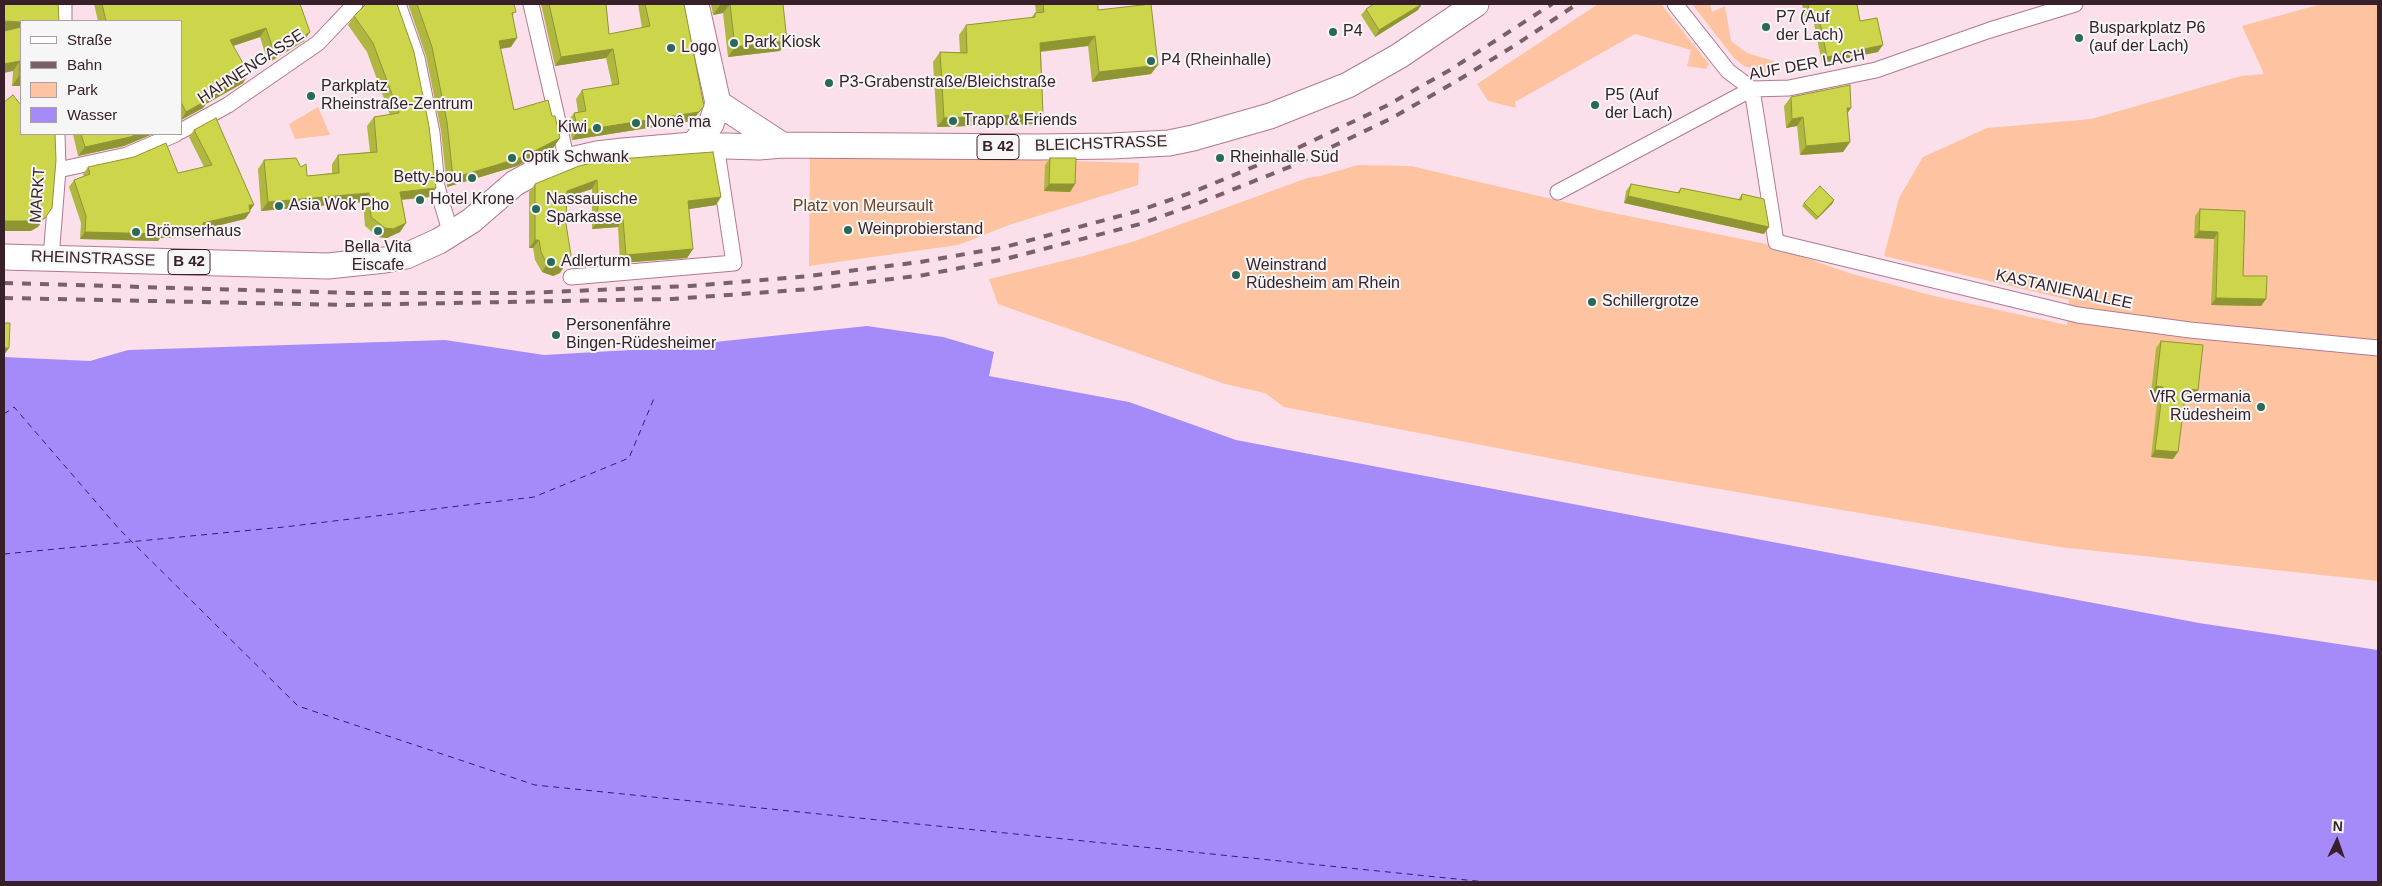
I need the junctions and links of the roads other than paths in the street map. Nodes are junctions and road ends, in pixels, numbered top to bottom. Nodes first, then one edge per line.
1 (64, 4) edge
2 (355, 4) edge
3 (398, 4) edge
4 (530, 4) edge
5 (696, 4) edge
6 (1476, 4) edge
7 (1675, 4) edge
8 (2075, 4) edge
9 (64, 20) edge
10 (1752, 90) junction
11 (718, 103) junction
12 (182, 130) edge
13 (57, 135) edge
14 (174, 135) edge
15 (705, 145) junction
16 (782, 146) junction
17 (567, 161) junction
18 (58, 170) junction
19 (1558, 192) dead end
20 (451, 234) junction
21 (4, 257) edge
22 (51, 258) junction
23 (571, 277) dead end
24 (2378, 348) edge

1 - 9 street
2 - 12 street, HAHNENGASSE
3 - 20 street
4 - 17 street
5 - 11 main road
6 - 16 main road, BLEICHSTRASSE / B 42
7 - 10 street
8 - 10 street, AUF DER LACH
10 - 19 street, AUF DER LACH
10 - 24 street, KASTANIENALLEE
11 - 15 main road
11 - 16 main road
13 - 18 street, MARKT
14 - 18 street
15 - 16 main road, BLEICHSTRASSE / B 42
15 - 17 main road, RHEINSTRASSE / B 42
15 - 23 street
17 - 20 main road, RHEINSTRASSE / B 42
18 - 22 street, MARKT
20 - 22 main road, RHEINSTRASSE / B 42
21 - 22 main road, RHEINSTRASSE / B 42

